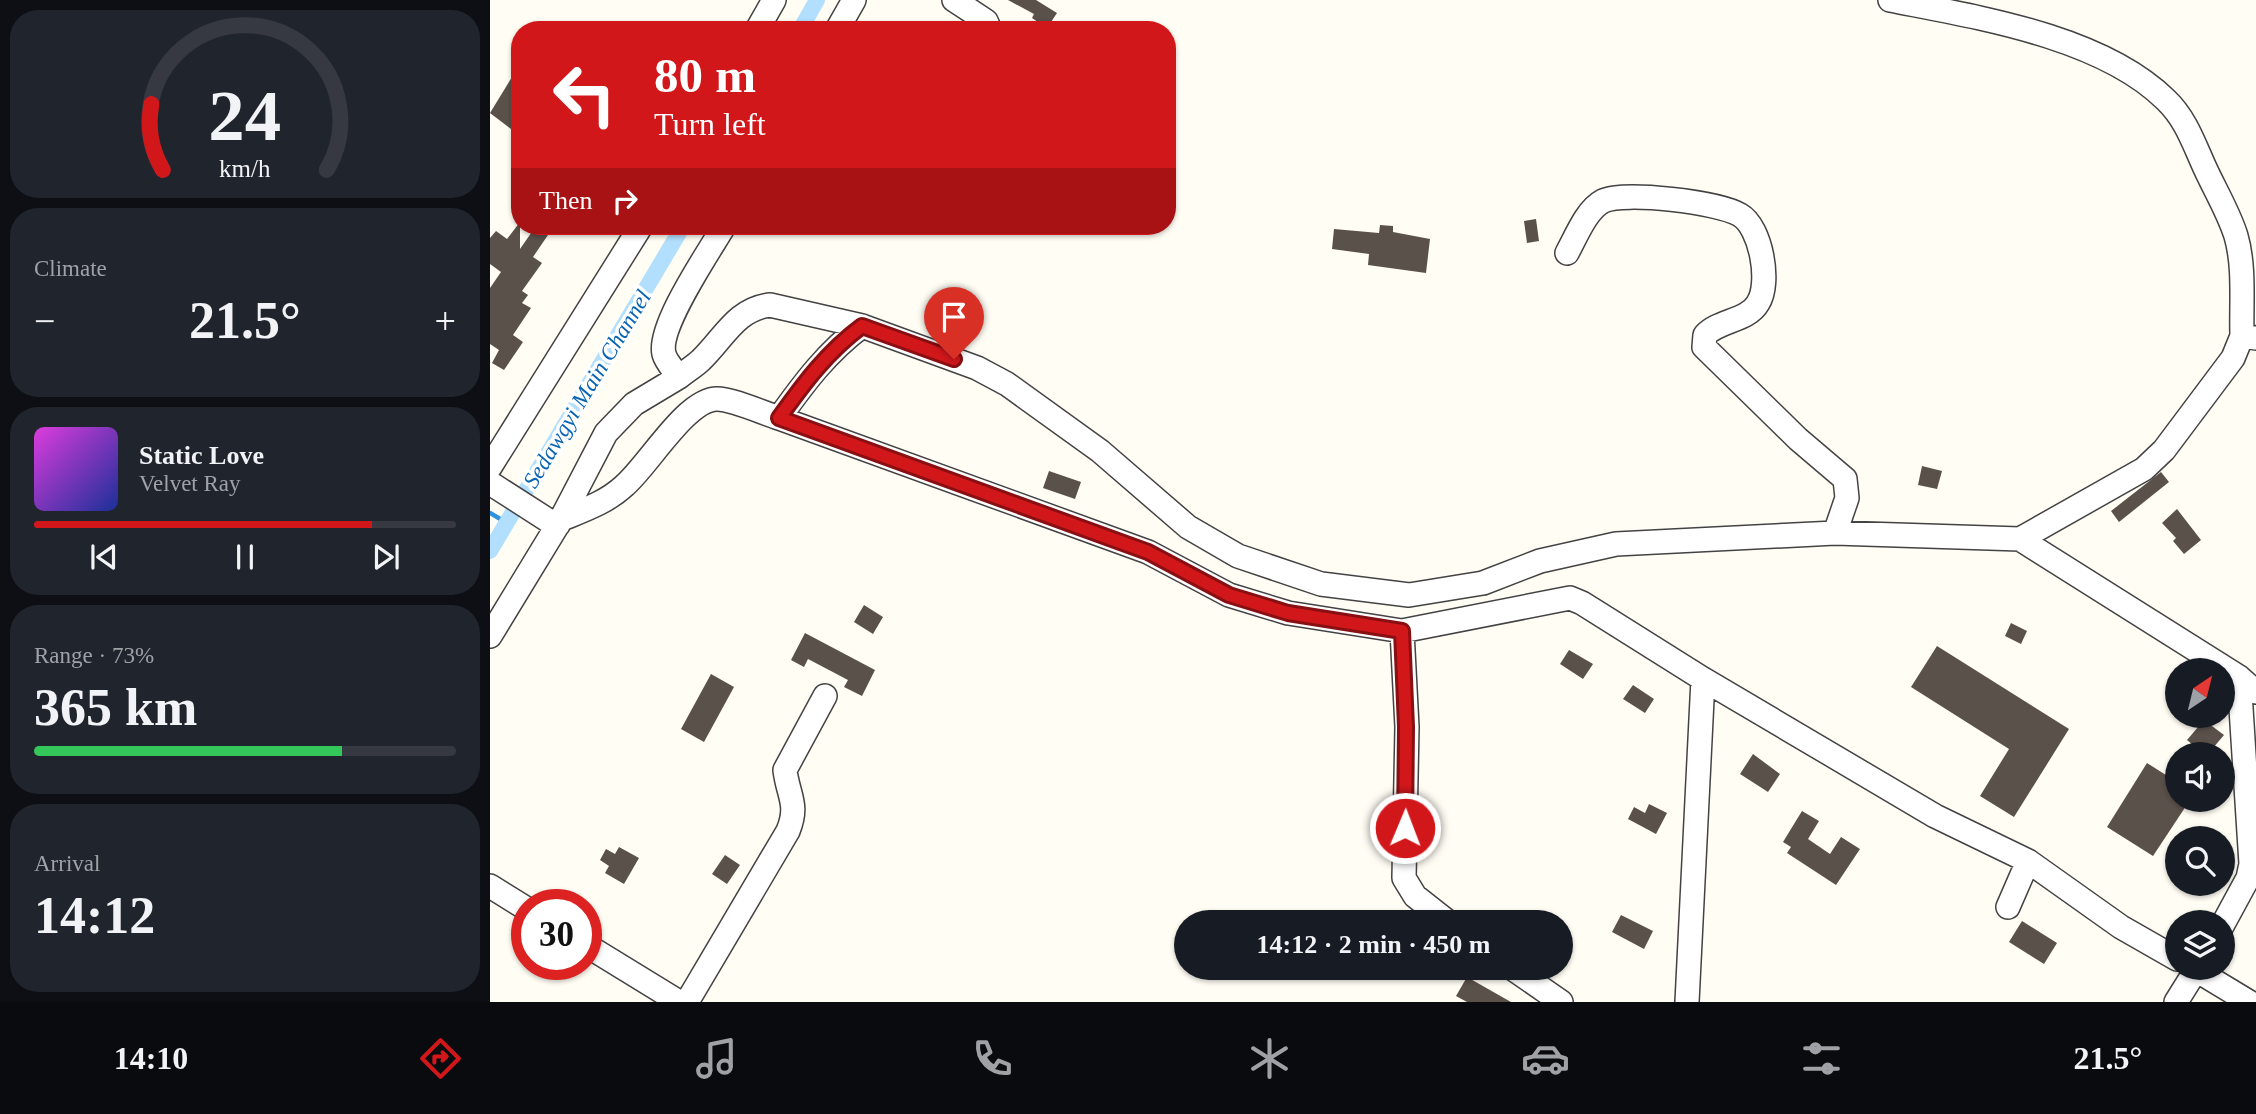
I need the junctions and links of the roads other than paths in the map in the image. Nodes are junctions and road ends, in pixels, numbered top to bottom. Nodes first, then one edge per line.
1 (774, 0) edge
2 (854, 0) edge
3 (954, 0) edge
4 (1890, 0) edge
5 (762, 21) edge
6 (841, 21) edge
7 (986, 21) edge
8 (636, 235) edge
9 (719, 235) edge
10 (1567, 253) dead end
11 (862, 326) junction
12 (2249, 337) edge
13 (679, 377) junction
14 (779, 418) junction
15 (491, 479) edge
16 (554, 521) junction
17 (1835, 533) junction
18 (2020, 539) junction
19 (1402, 631) junction
20 (490, 636) edge
21 (1703, 679) junction
22 (2247, 685) edge
23 (825, 696) dead end
24 (2028, 861) junction
25 (490, 886) edge
26 (511, 899) edge
27 (2008, 907) dead end
28 (1432, 910) edge
29 (2231, 910) edge
30 (2165, 951) edge
31 (602, 955) edge
32 (1529, 980) edge
33 (2185, 980) edge
34 (2214, 980) edge
35 (679, 1002) edge
36 (687, 1002) edge
37 (1561, 1002) edge
38 (1687, 1002) edge
39 (2176, 1002) edge
40 (2249, 1002) edge

1 - 5 street
2 - 6 street
3 - 7 street
4 - 12 street
8 - 15 street
9 - 13 street
10 - 17 street
11 - 13 street
11 - 14 street
11 - 17 street
12 - 18 street
13 - 16 street
14 - 16 street
14 - 19 street
15 - 16 street
16 - 20 street
17 - 18 street
18 - 22 street
19 - 21 street
19 - 28 street
21 - 24 street
21 - 38 street
22 - 29 street
23 - 36 street
24 - 27 street
24 - 30 street
25 - 26 street
31 - 35 street
32 - 37 street
33 - 39 street
34 - 40 street

